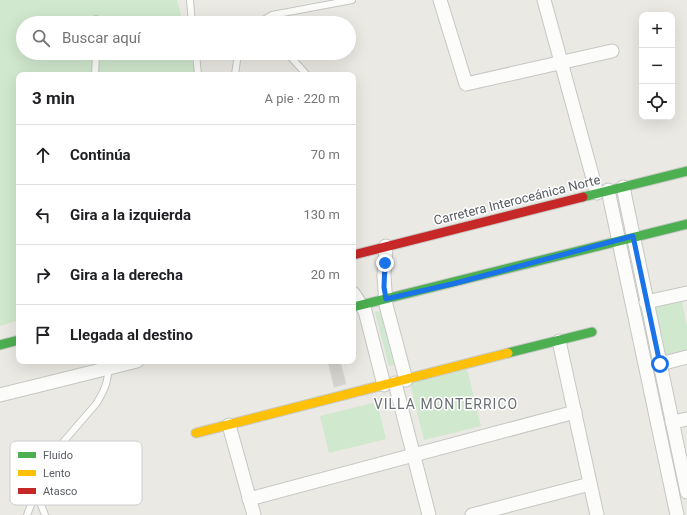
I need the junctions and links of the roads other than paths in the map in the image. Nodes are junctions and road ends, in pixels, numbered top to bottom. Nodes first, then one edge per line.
1 (190, 0) edge
2 (352, 0) edge
3 (544, 0) edge
4 (444, 1) edge
5 (191, 16) edge
6 (278, 16) edge
7 (612, 51) dead end
8 (96, 60) edge
9 (197, 60) edge
10 (237, 60) edge
11 (293, 60) edge
12 (561, 64) junction
13 (95, 72) edge
14 (198, 72) edge
15 (235, 72) edge
16 (304, 72) edge
17 (687, 171) edge
18 (623, 187) junction
19 (602, 192) junction
20 (687, 224) edge
21 (633, 236) junction
22 (618, 239) junction
23 (386, 246) junction
24 (356, 254) edge
25 (687, 293) edge
26 (386, 299) junction
27 (646, 302) junction
28 (357, 306) edge
29 (592, 332) dead end
30 (16, 341) edge
31 (559, 341) junction
32 (0, 345) edge
33 (687, 357) edge
34 (108, 364) edge
35 (660, 364) junction
36 (395, 383) junction
37 (0, 395) edge
38 (575, 412) junction
39 (687, 419) edge
40 (672, 422) junction
41 (229, 425) junction
42 (196, 433) dead end
43 (64, 441) edge
44 (413, 455) junction
45 (590, 484) junction
46 (686, 487) edge
47 (671, 488) junction
48 (249, 499) junction
49 (31, 505) edge
50 (41, 505) edge
51 (27, 515) edge
52 (45, 515) edge
53 (254, 515) edge
54 (429, 515) edge
55 (472, 515) edge
56 (597, 515) edge
57 (677, 515) edge

1 - 5 lane
2 - 6 lane
3 - 12 street
4 - 12 street
7 - 12 street
8 - 13 lane
9 - 14 lane
10 - 15 lane
11 - 16 lane
12 - 19 street
17 - 18 main road, Carretera Interoceánica Norte
18 - 19 main road, Carretera Interoceánica Norte
18 - 21 street
19 - 22 street
19 - 23 main road, Carretera Interoceánica Norte
20 - 21 main road
21 - 22 main road
21 - 27 street
22 - 26 main road
22 - 47 street
23 - 24 main road, Carretera Interoceánica Norte
23 - 26 street
25 - 27 street
26 - 28 main road
26 - 36 street
27 - 35 street
28 - 36 street
29 - 31 main road
30 - 32 main road
31 - 36 main road
31 - 38 street
33 - 35 street
34 - 37 street
34 - 43 lane
35 - 40 street
36 - 41 main road
36 - 44 street
38 - 44 street
38 - 45 street
39 - 40 street
40 - 46 street
41 - 42 main road
41 - 48 street
44 - 48 street
44 - 54 street
45 - 55 street
45 - 56 street
46 - 47 street
47 - 57 street
48 - 53 street
49 - 51 lane
50 - 52 lane

